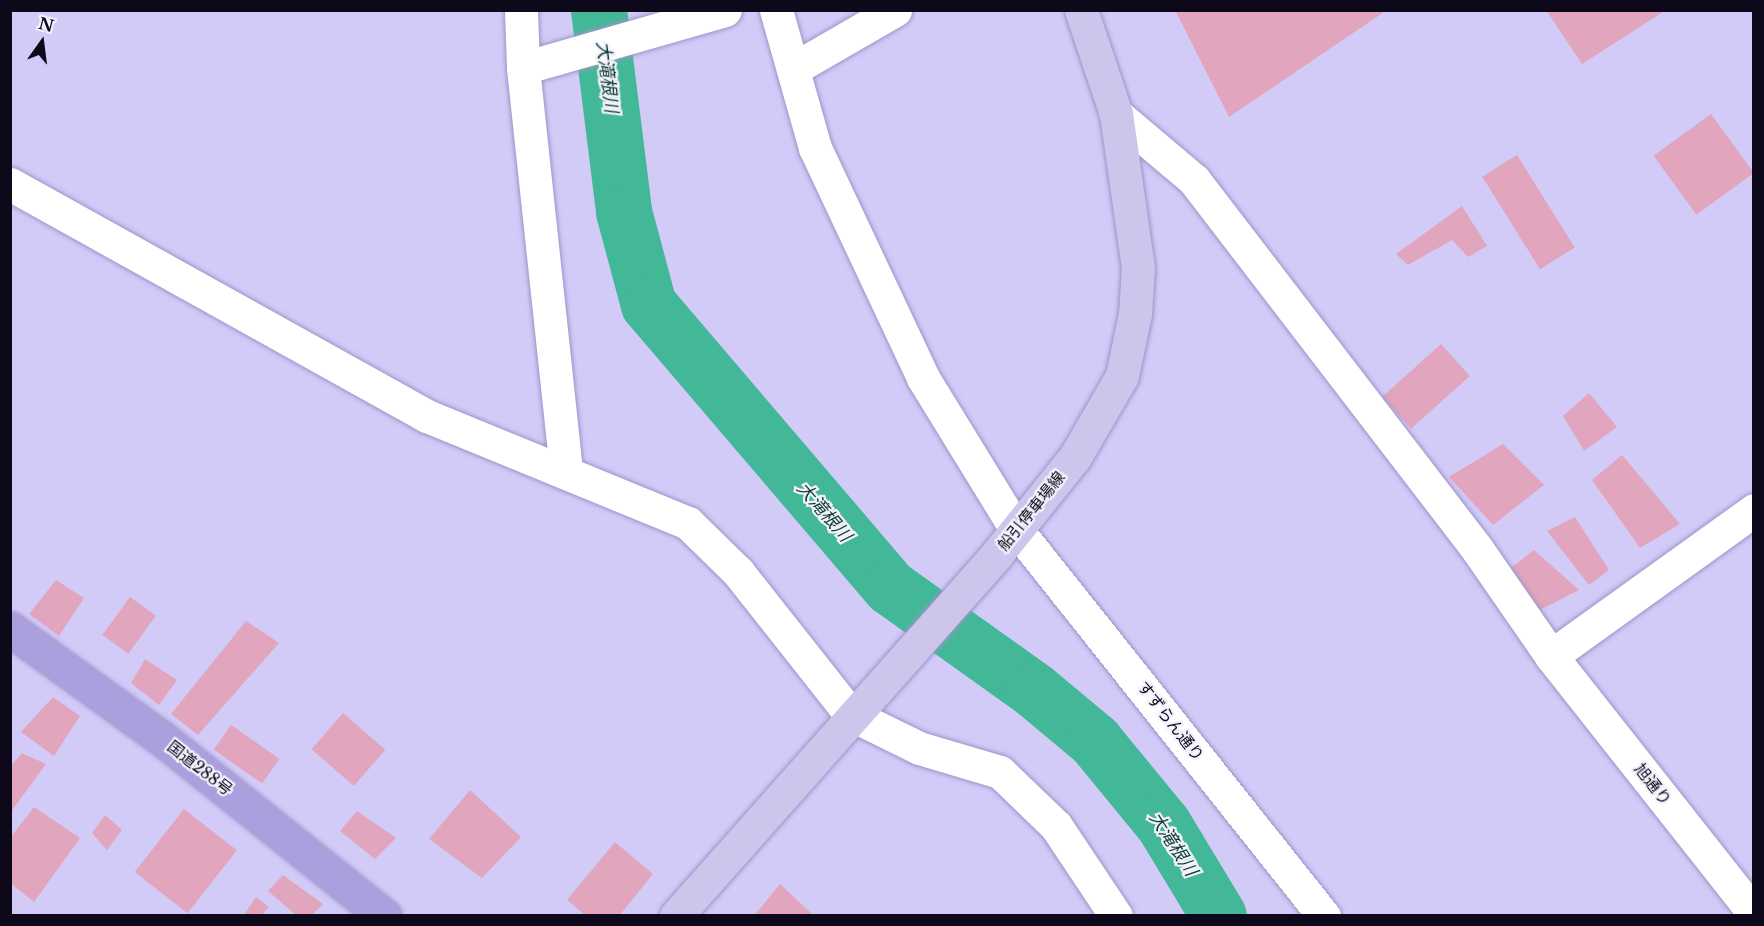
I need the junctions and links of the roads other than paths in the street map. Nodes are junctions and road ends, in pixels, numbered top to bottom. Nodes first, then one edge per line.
1 (521, 10) edge
2 (725, 10) edge
3 (776, 10) edge
4 (895, 10) edge
5 (1081, 10) edge
6 (523, 68) junction
7 (793, 69) junction
8 (1116, 114) junction
9 (10, 184) edge
10 (566, 472) junction
11 (1754, 510) edge
12 (1007, 541) junction
13 (10, 629) edge
14 (1551, 656) junction
15 (850, 714) junction
16 (1754, 913) edge
17 (384, 915) edge
18 (676, 915) edge
19 (1116, 915) edge
20 (1324, 915) edge

1 - 6 street
2 - 6 street
3 - 7 street, すずらん通り
4 - 7 street
5 - 8 main road, 船引停車場線
6 - 10 street
7 - 12 street, すずらん通り
8 - 12 main road, 船引停車場線
8 - 14 street, 旭通り
9 - 10 street
10 - 15 street
11 - 14 street
12 - 15 main road, 船引停車場線
12 - 20 street, すずらん通り
13 - 17 highway, 国道288号
14 - 16 street, 旭通り
15 - 18 main road, 船引停車場線
15 - 19 street

